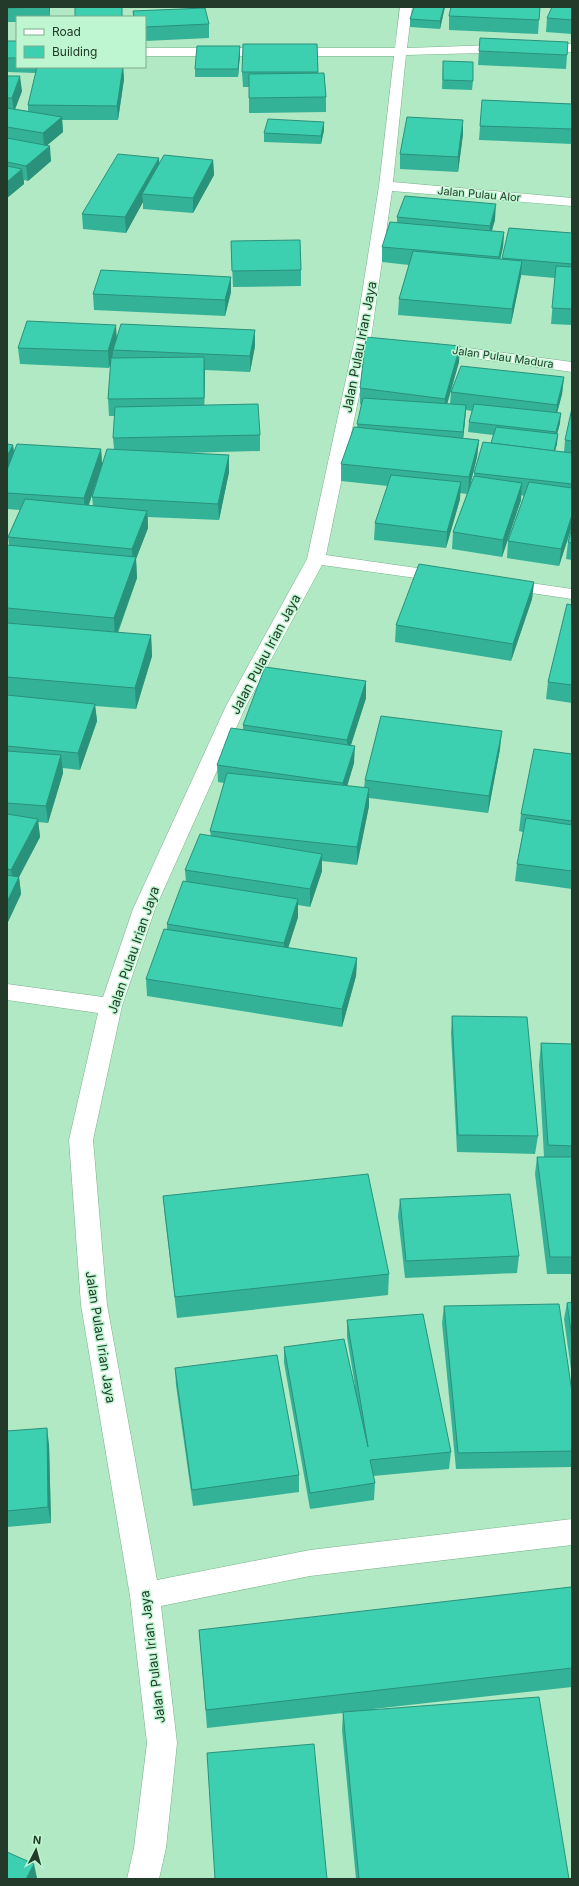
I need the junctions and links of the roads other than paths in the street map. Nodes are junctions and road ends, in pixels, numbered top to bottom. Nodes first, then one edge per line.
1 (406, 7) edge
2 (572, 48) edge
3 (146, 52) edge
4 (400, 52) junction
5 (386, 186) junction
6 (572, 202) edge
7 (417, 346) edge
8 (572, 367) edge
9 (316, 559) junction
10 (463, 579) edge
11 (486, 582) edge
12 (572, 594) edge
13 (7, 992) edge
14 (111, 1006) junction
15 (572, 1532) edge
16 (145, 1596) junction
17 (143, 1879) edge

1 - 4 street, Jalan Pulau Irian Jaya
2 - 4 street
3 - 4 street
4 - 5 street, Jalan Pulau Irian Jaya
5 - 6 street, Jalan Pulau Alor
5 - 9 street, Jalan Pulau Irian Jaya
7 - 8 street, Jalan Pulau Madura
9 - 10 street
9 - 14 street, Jalan Pulau Irian Jaya
11 - 12 street
13 - 14 street
14 - 16 street, Jalan Pulau Irian Jaya
15 - 16 street
16 - 17 street, Jalan Pulau Irian Jaya

